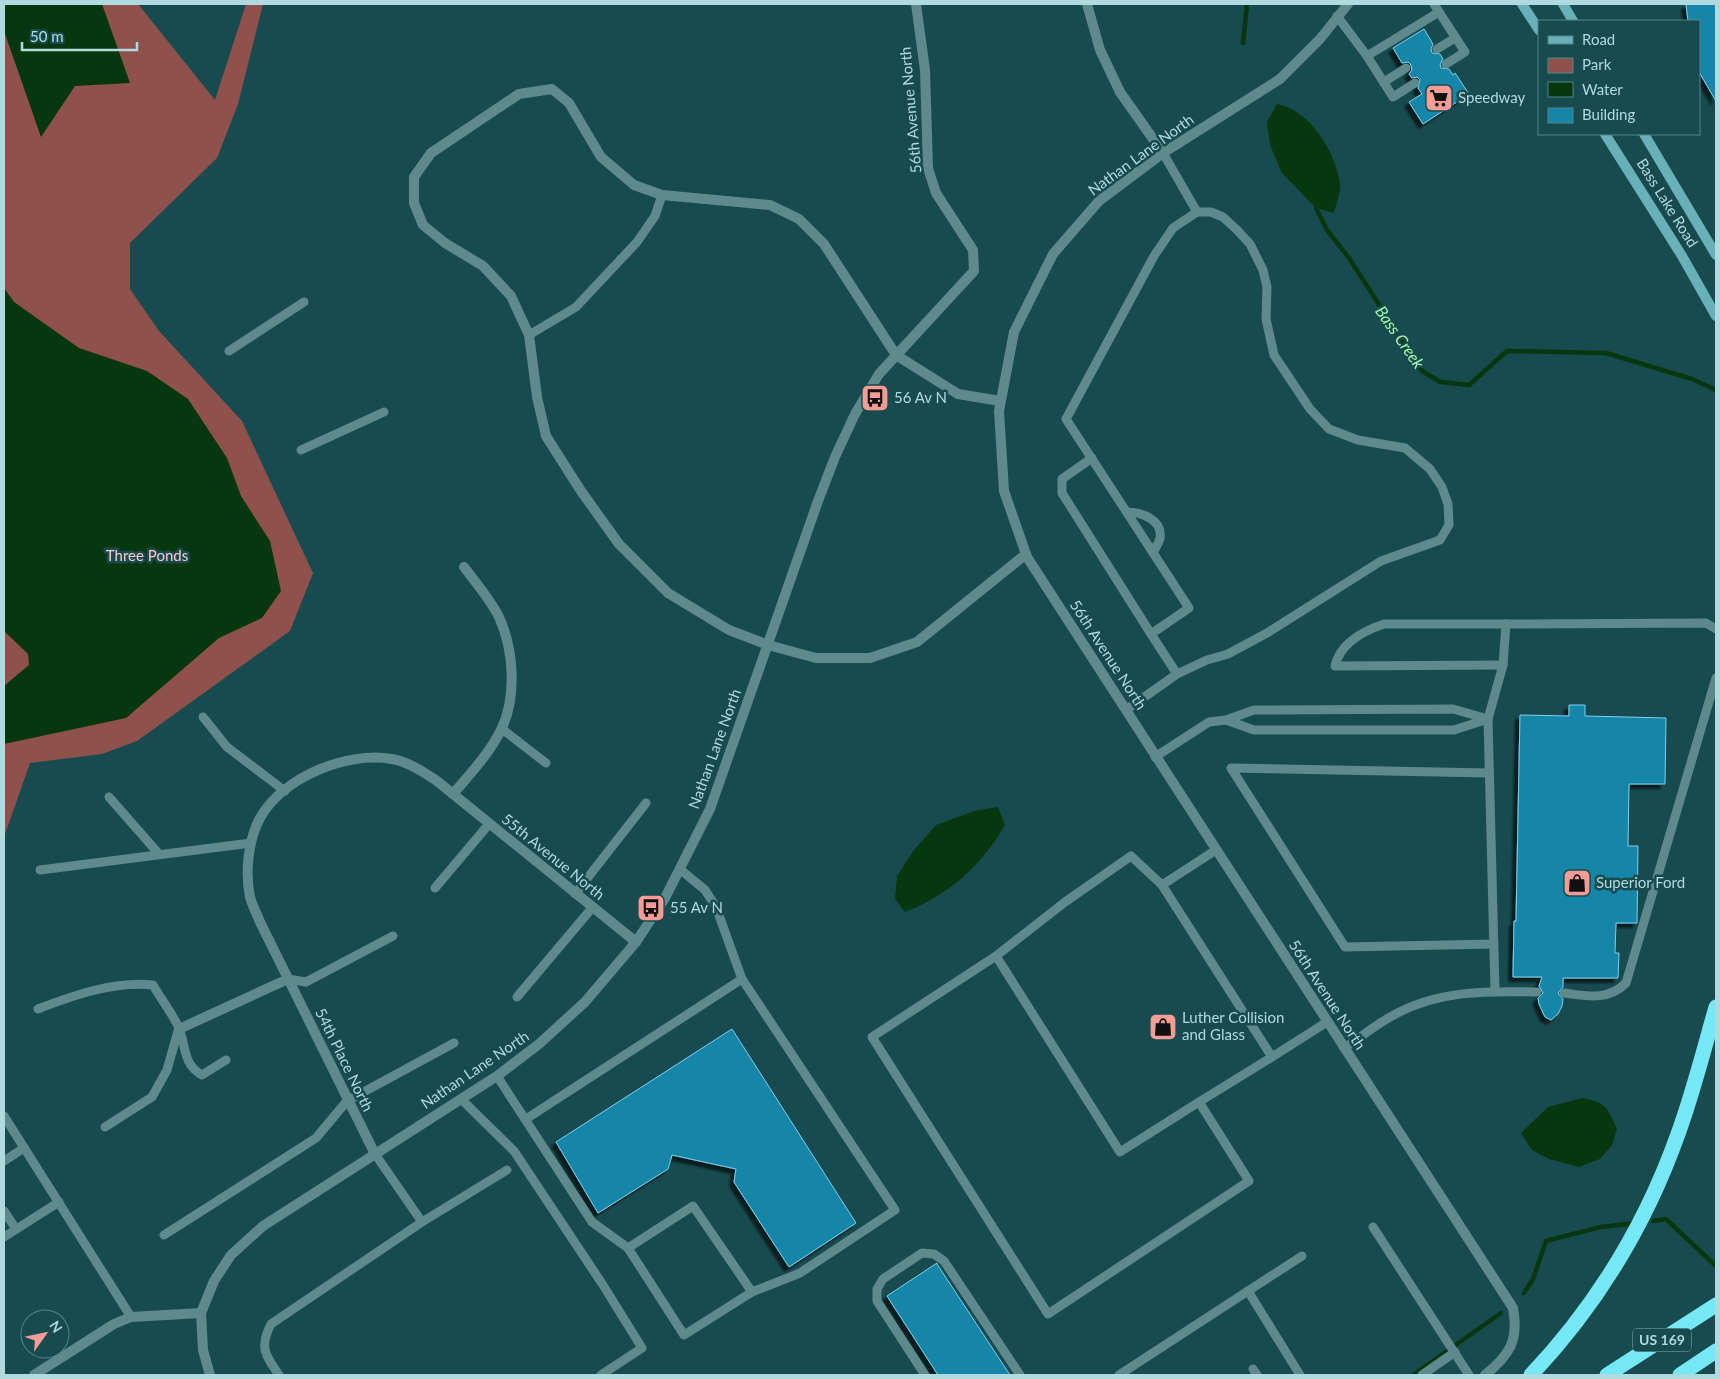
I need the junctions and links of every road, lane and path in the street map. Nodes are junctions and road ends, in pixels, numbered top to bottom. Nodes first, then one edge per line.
1 (916, 4) edge
2 (1087, 4) edge
3 (1348, 4) edge
4 (1522, 4) edge
5 (1563, 4) edge
6 (1436, 8) edge
7 (1337, 16) junction
8 (1572, 20) edge
9 (1538, 28) edge
10 (1456, 38) junction
11 (1437, 49) dead end
12 (1367, 56) junction
13 (1446, 64) dead end
14 (1406, 68) dead end
15 (1384, 82) junction
16 (1415, 84) dead end
17 (1606, 135) edge
18 (1645, 135) edge
19 (1163, 153) junction
20 (662, 195) junction
21 (1197, 212) junction
22 (1716, 255) edge
23 (304, 302) dead end
24 (1716, 316) edge
25 (529, 335) junction
26 (230, 351) dead end
27 (896, 355) junction
28 (1000, 401) junction
29 (384, 412) dead end
30 (301, 450) dead end
31 (1092, 458) junction
32 (1127, 512) junction
33 (1153, 553) junction
34 (1026, 554) junction
35 (464, 567) dead end
36 (1506, 624) junction
37 (1716, 629) edge
38 (1152, 634) junction
39 (768, 645) junction
40 (1503, 665) junction
41 (1177, 674) junction
42 (1716, 678) edge
43 (1126, 710) junction
44 (203, 717) dead end
45 (1488, 719) junction
46 (1226, 720) junction
47 (502, 729) junction
48 (1155, 757) junction
49 (546, 763) dead end
50 (1490, 773) junction
51 (285, 792) junction
52 (452, 794) junction
53 (109, 797) dead end
54 (646, 803) dead end
55 (489, 824) junction
56 (251, 843) junction
57 (1216, 850) junction
58 (159, 854) junction
59 (40, 870) dead end
60 (681, 870) junction
61 (1162, 885) junction
62 (435, 888) dead end
63 (575, 894) junction
64 (592, 908) junction
65 (393, 936) dead end
66 (636, 942) junction
67 (1494, 944) junction
68 (996, 956) junction
69 (288, 979) junction
70 (742, 979) junction
71 (1496, 992) junction
72 (1537, 992) dead end
73 (1564, 994) dead end
74 (517, 997) dead end
75 (1716, 1007) edge
76 (38, 1009) dead end
77 (1327, 1022) junction
78 (179, 1029) junction
79 (454, 1043) dead end
80 (1344, 1048) junction
81 (1272, 1057) junction
82 (226, 1060) dead end
83 (497, 1076) junction
84 (461, 1099) junction
85 (347, 1101) junction
86 (1199, 1102) junction
87 (4, 1116) edge
88 (526, 1119) junction
89 (105, 1127) dead end
90 (24, 1148) junction
91 (375, 1154) junction
92 (4, 1161) edge
93 (507, 1170) dead end
94 (59, 1202) junction
95 (4, 1211) edge
96 (422, 1222) junction
97 (1373, 1227) dead end
98 (16, 1229) junction
99 (164, 1235) dead end
100 (4, 1237) edge
101 (628, 1248) junction
102 (1302, 1256) dead end
103 (1248, 1291) junction
104 (752, 1292) junction
105 (1716, 1305) edge
106 (201, 1313) junction
107 (131, 1317) junction
108 (1455, 1352) junction
109 (1716, 1352) edge
110 (34, 1375) edge
111 (210, 1375) edge
112 (278, 1375) edge
113 (601, 1375) edge
114 (926, 1375) edge
115 (1020, 1375) edge
116 (1119, 1375) edge
117 (1300, 1375) edge
118 (1422, 1375) edge
119 (1469, 1375) edge
120 (1485, 1375) edge
121 (1531, 1375) edge
122 (1607, 1375) edge
123 (1680, 1375) edge

1 - 27 street, 56th Avenue North
2 - 19 street
3 - 7 street, Nathan Lane North
4 - 9 main road
5 - 8 main road
6 - 10 lane
6 - 12 lane
7 - 12 lane
7 - 19 street, Nathan Lane North
10 - 11 lane
10 - 13 lane
12 - 15 lane
14 - 15 lane
15 - 16 lane
17 - 24 main road, Bass Lake Road
18 - 22 main road, Bass Lake Road
19 - 21 lane
19 - 28 street, Nathan Lane North
20 - 25 lane
20 - 25 street
20 - 27 street
21 - 31 lane
21 - 41 lane
23 - 26 lane
25 - 39 street
27 - 28 street
27 - 39 street, Nathan Lane North
28 - 34 street, 56th Avenue North
29 - 30 lane
31 - 32 lane
31 - 38 lane
32 - 33 lane
32 - 33 lane
33 - 38 lane
34 - 39 street
34 - 43 street, 56th Avenue North
35 - 47 street
36 - 37 lane
36 - 40 lane
36 - 40 lane
38 - 41 lane
39 - 60 street, Nathan Lane North
40 - 45 lane
41 - 43 lane
42 - 73 lane
43 - 48 street, 56th Avenue North
44 - 51 lane
45 - 46 lane
45 - 46 lane
45 - 50 lane
46 - 48 lane
47 - 49 lane
47 - 52 street
48 - 57 street, 56th Avenue North
50 - 67 lane
50 - 67 lane
51 - 52 street, 55th Avenue North
51 - 56 street, 54th Place North
52 - 55 street, 55th Avenue North
53 - 58 lane
54 - 63 lane
55 - 62 lane
55 - 63 street, 55th Avenue North
56 - 58 lane
56 - 69 street, 54th Place North
57 - 61 lane
57 - 77 street, 56th Avenue North
58 - 59 lane
60 - 66 street, Nathan Lane North
60 - 70 lane
61 - 68 lane
61 - 81 lane
63 - 64 street, 55th Avenue North
64 - 66 street, 55th Avenue North
64 - 74 lane
65 - 69 lane
66 - 83 street, Nathan Lane North
67 - 71 lane
68 - 86 lane
68 - 86 lane
69 - 78 street
69 - 85 street, 54th Place North
70 - 88 lane
70 - 104 lane
71 - 72 lane
71 - 80 lane
75 - 121 highway
76 - 78 lane
77 - 80 street, 56th Avenue North
77 - 81 lane
78 - 82 lane
78 - 89 lane
79 - 85 lane
80 - 120 street, 56th Avenue North
81 - 86 lane
83 - 84 street, Nathan Lane North
83 - 88 lane
84 - 91 street, Nathan Lane North
84 - 113 lane
85 - 91 street, 54th Place North
85 - 99 lane
87 - 90 lane
88 - 101 lane
90 - 92 lane
90 - 94 lane
91 - 96 lane
91 - 106 street, Nathan Lane North
93 - 96 lane
94 - 98 lane
94 - 107 lane
95 - 98 lane
96 - 112 lane
97 - 108 lane
98 - 100 lane
101 - 104 lane
101 - 104 lane
102 - 103 lane
103 - 116 lane
103 - 117 lane
105 - 122 highway, US 169
106 - 107 street
106 - 111 street
107 - 110 street
108 - 118 lane
108 - 119 lane
109 - 123 highway, US 169
114 - 115 lane

